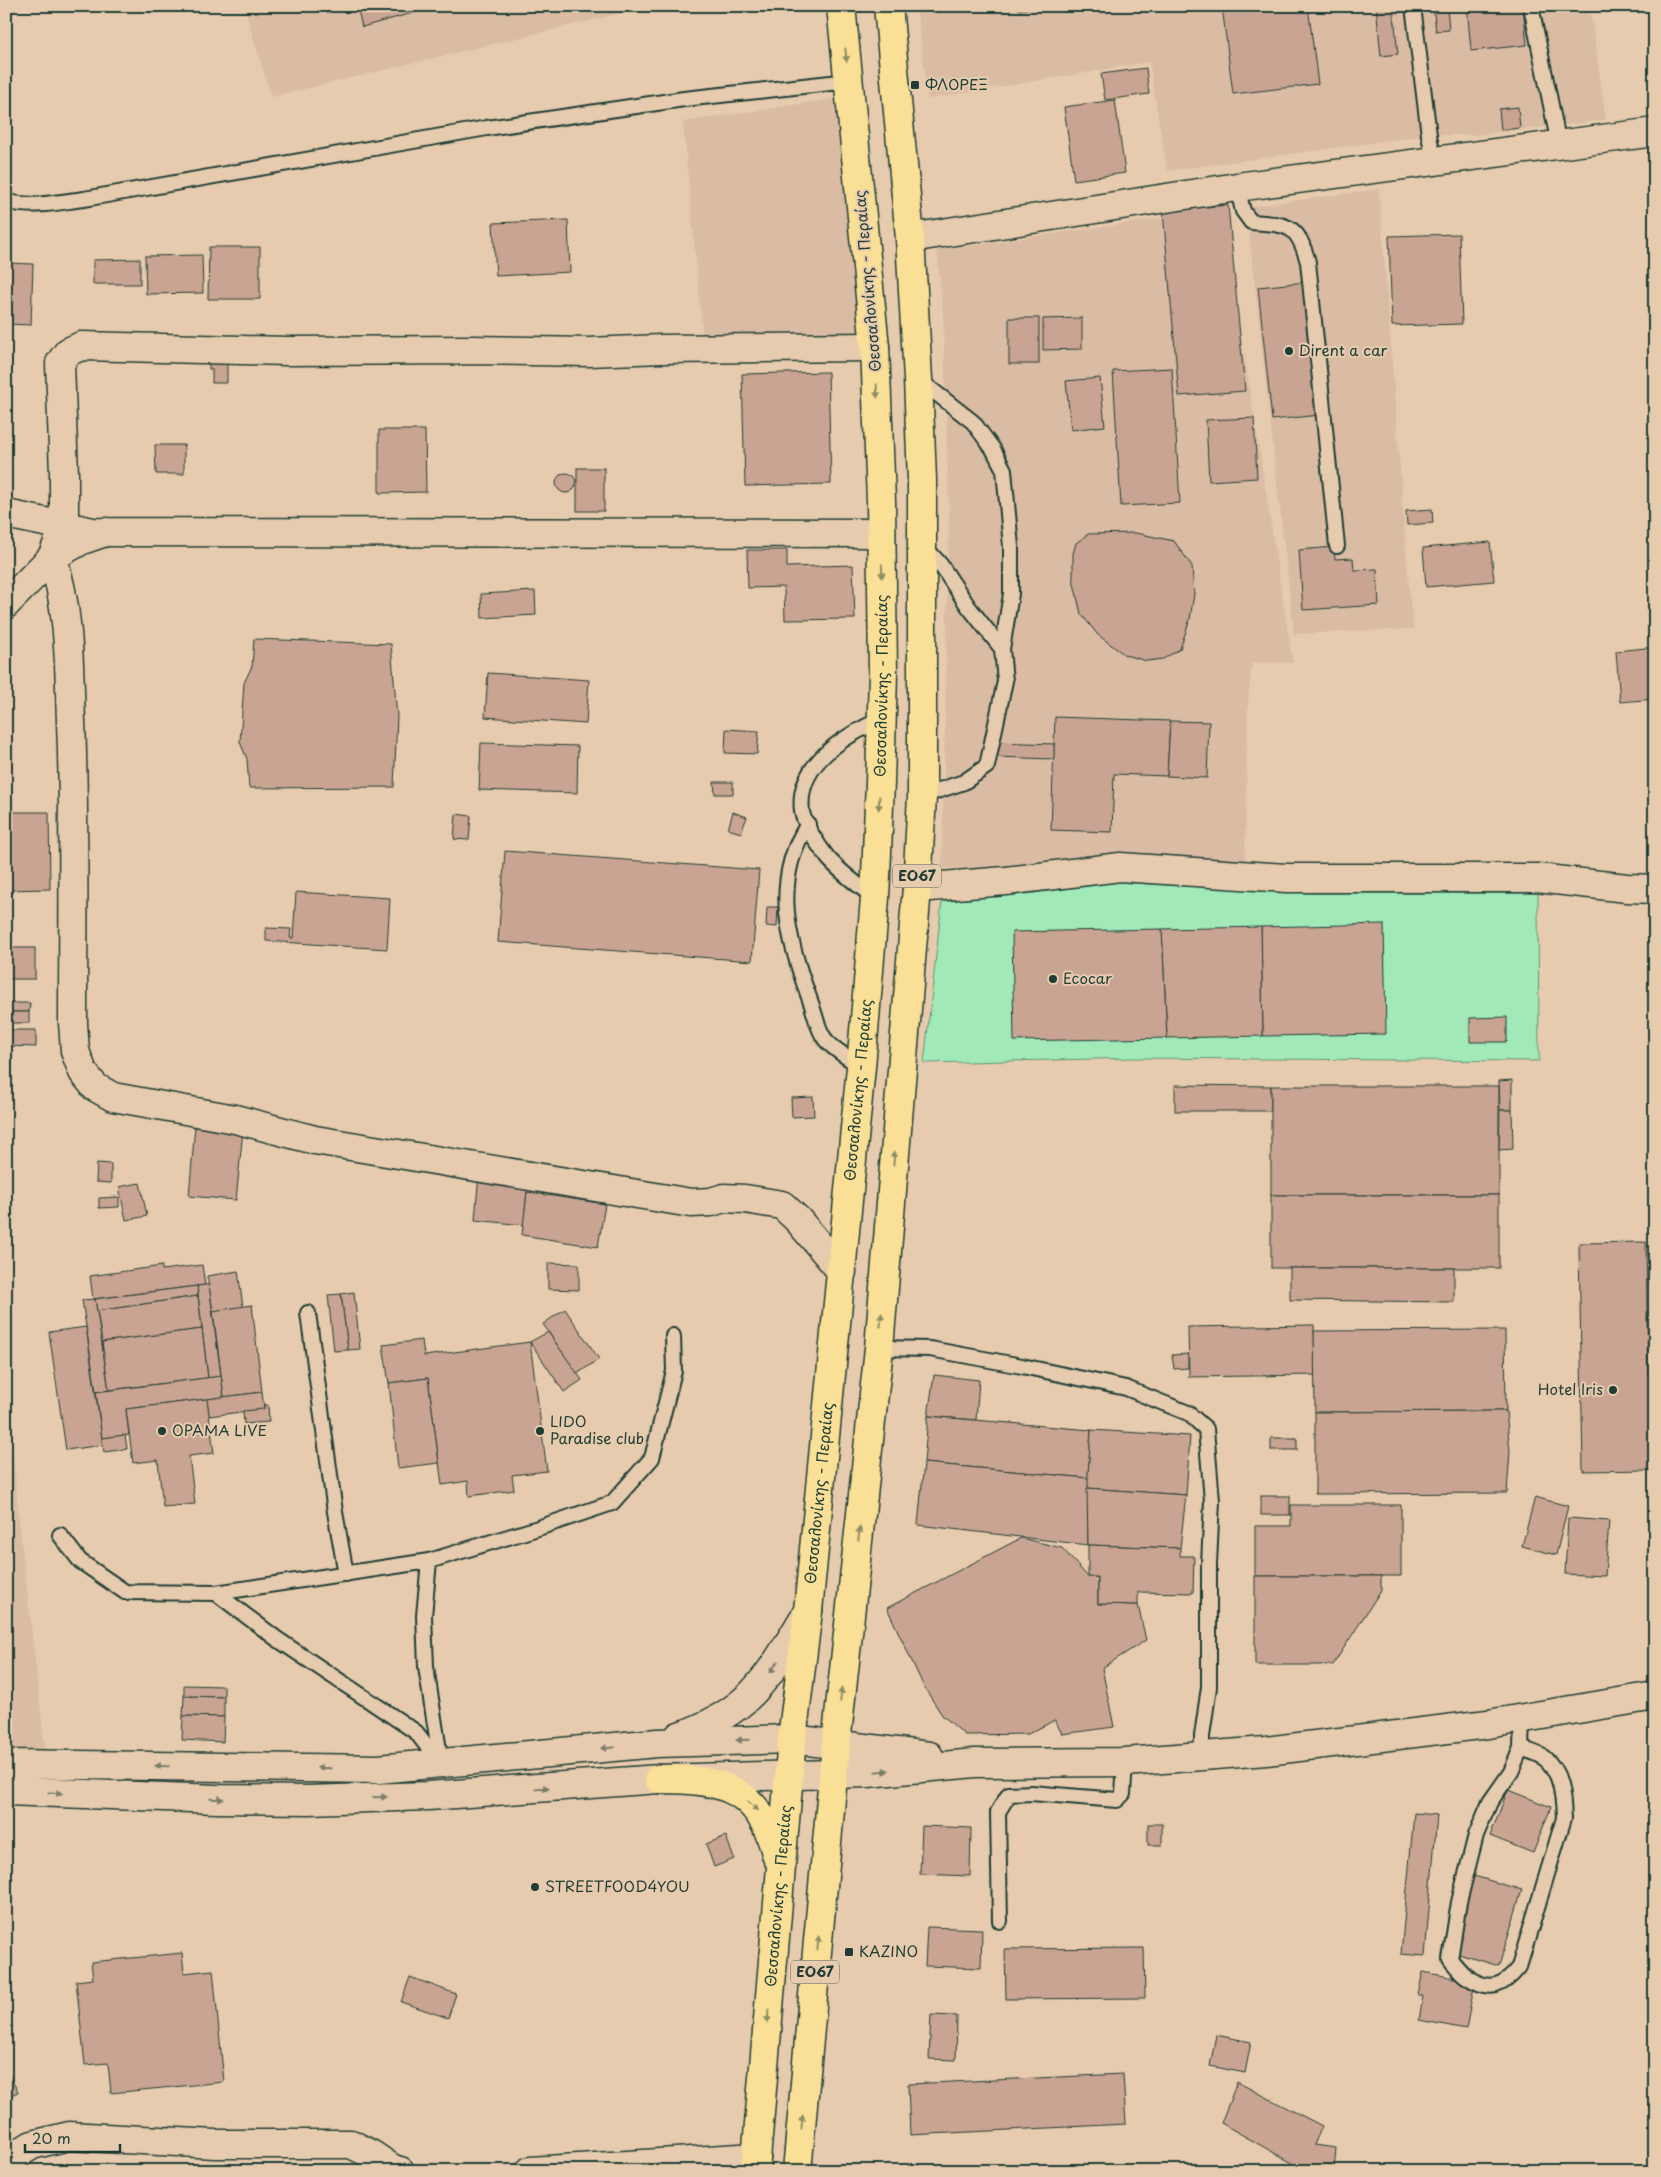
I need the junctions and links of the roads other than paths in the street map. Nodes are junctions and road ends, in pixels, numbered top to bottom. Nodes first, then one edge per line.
1 (841, 6) edge
2 (888, 6) edge
3 (1413, 6) edge
4 (1531, 6) edge
5 (849, 81) junction
6 (1655, 132) edge
7 (1559, 145) junction
8 (1434, 162) junction
9 (1237, 187) junction
10 (6, 201) edge
11 (910, 238) junction
12 (875, 347) junction
13 (918, 379) junction
14 (6, 514) edge
15 (64, 528) junction
16 (105, 532) junction
17 (882, 533) junction
18 (922, 543) junction
19 (1337, 546) dead end
20 (52, 556) junction
21 (10, 597) edge
22 (1002, 649) junction
23 (882, 719) junction
24 (922, 796) junction
25 (808, 824) junction
26 (917, 888) junction
27 (1655, 889) edge
28 (875, 898) junction
29 (861, 1067) junction
30 (842, 1272) junction
31 (308, 1313) dead end
32 (673, 1336) dead end
33 (879, 1348) junction
34 (60, 1535) dead end
35 (429, 1561) junction
36 (346, 1574) junction
37 (216, 1592) junction
38 (808, 1611) junction
39 (1655, 1696) edge
40 (1522, 1718) junction
41 (792, 1739) junction
42 (657, 1743) junction
43 (836, 1744) junction
44 (1521, 1748) junction
45 (1202, 1756) junction
46 (1124, 1762) junction
47 (975, 1763) junction
48 (6, 1764) edge
49 (441, 1764) junction
50 (834, 1774) junction
51 (789, 1776) junction
52 (659, 1779) junction
53 (6, 1791) edge
54 (780, 1872) junction
55 (1000, 1921) dead end
56 (6, 2161) edge
57 (756, 2164) edge
58 (400, 2171) edge
59 (530, 2171) edge
60 (797, 2171) edge

1 -> 5 main road, Θεσσαλονίκης - Περαίας / ΕΟ67
2 - 11 main road, ΕΟ67
3 - 8 lane
4 - 7 lane
5 - 10 lane
5 - 12 main road, Θεσσαλονίκης - Περαίας / ΕΟ67
6 - 7 street
7 - 8 street
8 - 9 street
9 - 11 street
9 - 19 lane
11 - 13 main road, ΕΟ67
12 - 15 street
12 -> 17 main road, Θεσσαλονίκης - Περαίας / ΕΟ67
13 - 18 main road, ΕΟ67
13 - 22 lane
14 - 15 street
15 - 16 street
15 - 20 street
16 - 17 street
16 - 20 street
17 -> 23 main road, Θεσσαλονίκης - Περαίας / ΕΟ67
18 - 22 lane
18 - 24 main road, ΕΟ67
20 - 21 street
20 - 30 street
22 - 24 lane
23 - 25 lane
23 -> 28 main road, Θεσσαλονίκης - Περαίας / ΕΟ67
24 - 26 main road, ΕΟ67
25 - 28 lane
25 - 29 lane
26 - 27 street
33 -> 26 main road, ΕΟ67
28 - 29 main road, Θεσσαλονίκης - Περαίας / ΕΟ67
29 - 30 main road, Θεσσαλονίκης - Περαίας / ΕΟ67
30 - 38 main road, Θεσσαλονίκης - Περαίας / ΕΟ67
31 - 36 lane
32 - 35 lane
43 -> 33 main road, ΕΟ67
33 - 45 lane
34 - 37 lane
35 - 36 lane
35 - 49 lane
36 - 37 lane
37 - 49 lane
38 - 41 main road, Θεσσαλονίκης - Περαίας / ΕΟ67
38 -> 42 street
39 - 40 street
40 - 44 lane
40 - 45 street
41 -> 42 street
41 - 43 street
41 - 51 main road, Θεσσαλονίκης - Περαίας / ΕΟ67
42 -> 49 street
43 - 47 street
43 - 50 main road, ΕΟ67
44 - 44 lane
45 - 46 street
46 - 47 street
46 - 55 lane
50 -> 47 street
49 -> 48 street
50 - 51 street
60 -> 50 main road, ΕΟ67
51 - 52 street
51 - 54 main road, Θεσσαλονίκης - Περαίας / ΕΟ67
53 -> 52 street
52 -> 54 main road
54 -> 57 main road, Θεσσαλονίκης - Περαίας / ΕΟ67
56 - 58 street
57 - 59 street

